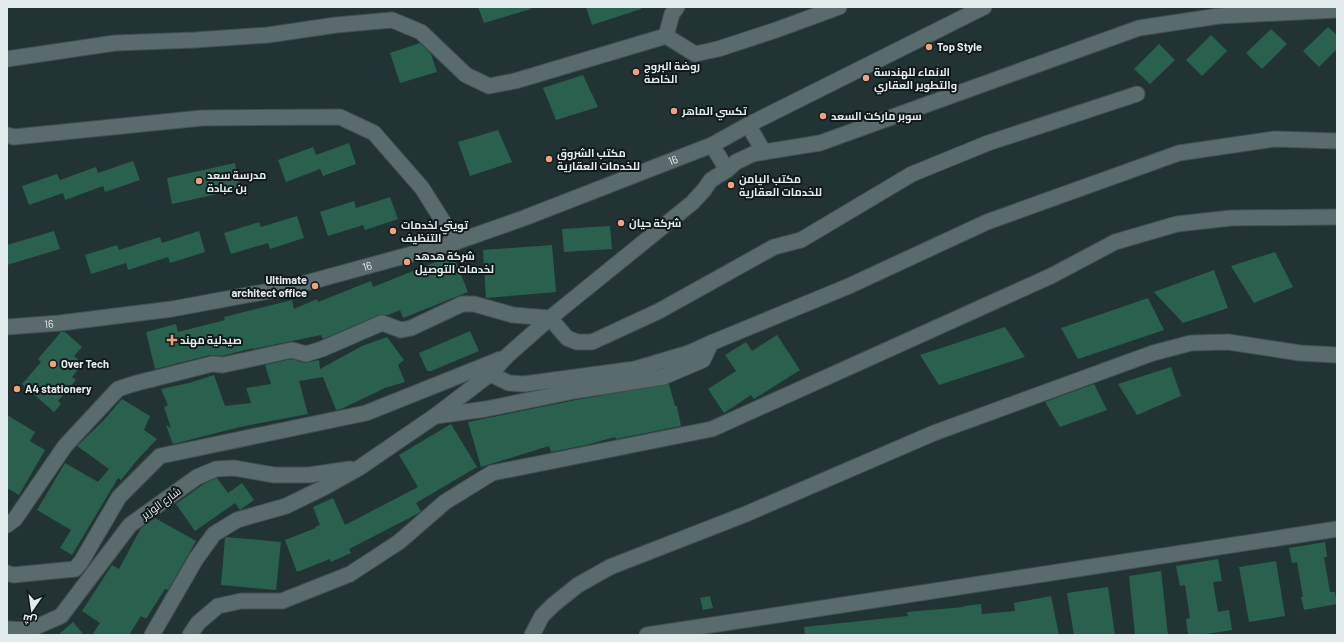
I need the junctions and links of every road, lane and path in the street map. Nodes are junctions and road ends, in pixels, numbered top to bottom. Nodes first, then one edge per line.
1 (677, 7) edge
2 (839, 7) edge
3 (984, 7) edge
4 (1337, 10) edge
5 (666, 36) junction
6 (7, 59) edge
7 (1137, 94) dead end
8 (748, 125) junction
9 (7, 135) edge
10 (1337, 141) edge
11 (712, 145) junction
12 (764, 152) junction
13 (727, 170) junction
14 (1337, 217) edge
15 (456, 242) junction
16 (550, 318) junction
17 (7, 327) edge
18 (711, 343) junction
19 (1337, 355) edge
20 (507, 356) junction
21 (490, 374) junction
22 (435, 416) junction
23 (359, 468) junction
24 (7, 525) edge
25 (1337, 529) edge
26 (7, 574) edge
27 (7, 629) edge
28 (152, 635) edge
29 (190, 635) edge
30 (532, 635) edge
31 (647, 635) edge

1 - 5 street
2 - 5 street
3 - 8 street, 16
4 - 12 street
5 - 6 street
7 - 16 street
8 - 11 street, 16
8 - 12 street
9 - 15 street
10 - 18 street
11 - 13 street
11 - 15 street, 16
12 - 13 street
13 - 16 street
14 - 29 street
15 - 17 street, 16
16 - 20 street
16 - 24 street
18 - 21 street
18 - 22 street
19 - 30 street
20 - 21 street
20 - 26 street
21 - 22 street
22 - 23 street
23 - 27 street, شارع الوزير
23 - 28 street
25 - 31 street

